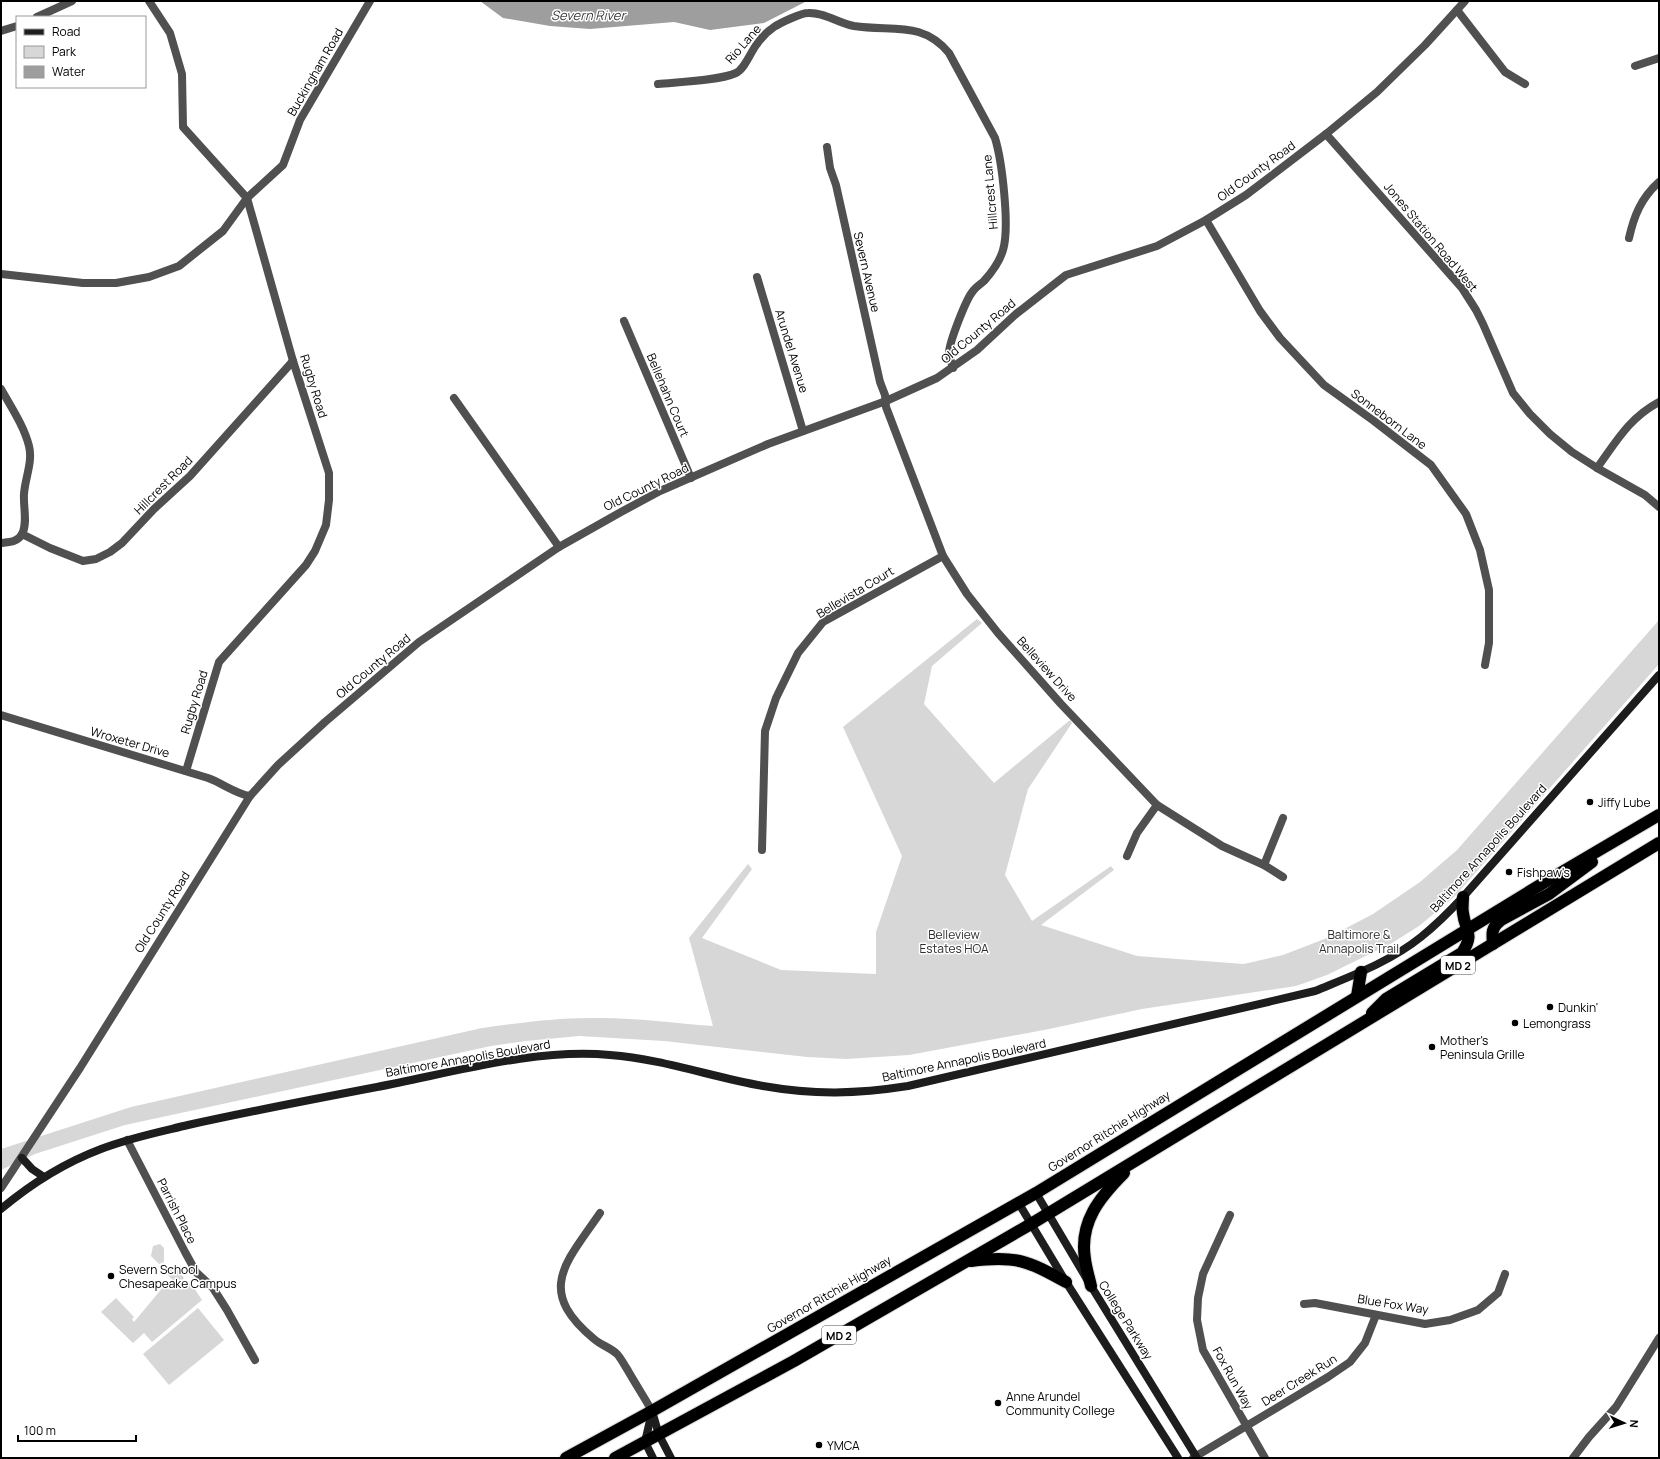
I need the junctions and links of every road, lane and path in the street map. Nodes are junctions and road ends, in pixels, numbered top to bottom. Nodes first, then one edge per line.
1 (72, 1) edge
2 (149, 1) edge
3 (370, 1) edge
4 (1465, 1) edge
5 (1457, 10) junction
6 (39, 16) edge
7 (842, 23) joint
8 (16, 26) edge
9 (1, 31) edge
10 (1659, 58) edge
11 (1635, 66) dead end
12 (658, 84) dead end
13 (1525, 84) dead end
14 (1326, 134) junction
15 (828, 147) dead end
16 (1659, 182) edge
17 (246, 198) junction
18 (1206, 220) junction
19 (1629, 238) dead end
20 (1, 274) edge
21 (757, 277) dead end
22 (624, 321) dead end
23 (293, 361) junction
24 (953, 368) junction
25 (1, 389) edge
26 (454, 398) dead end
27 (886, 401) junction
28 (1659, 402) edge
29 (803, 431) junction
30 (1596, 468) junction
31 (691, 478) junction
32 (1659, 507) edge
33 (22, 534) junction
34 (1, 543) edge
35 (559, 547) junction
36 (942, 556) junction
37 (1485, 665) dead end
38 (1659, 675) edge
39 (1, 715) edge
40 (186, 771) junction
41 (250, 796) junction
42 (1158, 805) junction
43 (1659, 815) edge
44 (1283, 818) dead end
45 (1643, 824) junction
46 (1659, 843) edge
47 (762, 850) dead end
48 (1127, 856) dead end
49 (1264, 865) junction
50 (1283, 877) dead end
51 (1463, 897) junction
52 (1468, 929) junction
53 (1493, 944) junction
54 (1361, 972) junction
55 (1357, 996) junction
56 (1358, 1026) junction
57 (127, 1140) junction
58 (22, 1158) junction
59 (1137, 1160) junction
60 (44, 1177) junction
61 (1, 1188) edge
62 (1036, 1193) junction
63 (1018, 1202) junction
64 (1, 1209) edge
65 (600, 1213) dead end
66 (1049, 1214) junction
67 (1230, 1215) dead end
68 (1031, 1224) junction
69 (966, 1261) junction
70 (1506, 1274) dead end
71 (1066, 1282) junction
72 (1091, 1286) junction
73 (1304, 1304) dead end
74 (1376, 1315) junction
75 (1659, 1338) edge
76 (255, 1360) dead end
77 (652, 1411) junction
78 (1246, 1427) junction
79 (659, 1435) junction
80 (645, 1442) junction
81 (1195, 1457) edge
82 (566, 1458) edge
83 (616, 1458) edge
84 (653, 1458) edge
85 (671, 1458) edge
86 (1178, 1458) edge
87 (1265, 1458) edge
88 (1573, 1458) edge

1 - 6 street
2 - 17 street, Rugby Road
3 - 17 street, Buckingham Road
4 - 5 street, Old County Road
5 - 13 street
5 - 14 street, Old County Road
7 - 12 street, Rio Lane
7 - 24 street, Hillcrest Lane
8 - 9 street
10 - 11 street
14 - 18 street, Old County Road
14 - 30 street, Jones Station Road West
15 - 27 street, Severn Avenue
16 - 19 street
17 - 20 street, Buckingham Road
17 - 23 street, Rugby Road
18 - 24 street, Old County Road
18 - 37 street, Sonneborn Lane
21 - 29 street, Arundel Avenue
22 - 31 street, Bellehahn Court
23 - 33 street, Hillcrest Road
23 - 40 street, Rugby Road
24 - 27 street, Old County Road
25 - 33 street
26 - 35 street
27 - 29 street, Old County Road
27 - 36 street, Belleview Drive
28 - 30 street
29 - 31 street, Old County Road
30 - 32 street, Jones Station Road West
31 - 35 street, Old County Road
33 - 34 street
35 - 41 street, Old County Road
36 - 42 street, Belleview Drive
36 - 47 street, Bellevista Court
38 - 51 street, Baltimore Annapolis Boulevard
39 - 40 street, Wroxeter Drive
40 - 41 street, Wroxeter Drive
41 - 58 street, Old County Road
42 - 48 street
42 - 49 street, Belleview Drive
43 - 45 highway, Governor Ritchie Highway / MD 2
44 - 49 street
45 - 52 highway, Governor Ritchie Highway / MD 2
45 - 53 highway
46 - 53 highway, MD 2
49 - 50 street, Belleview Drive
51 - 52 highway
51 - 54 street, Baltimore Annapolis Boulevard
52 - 55 highway, Governor Ritchie Highway / MD 2
52 - 56 highway
53 - 56 highway, MD 2
54 - 55 highway
54 - 57 street, Baltimore Annapolis Boulevard
55 - 62 highway, Governor Ritchie Highway / MD 2
56 - 59 highway, MD 2
57 - 60 street, Baltimore Annapolis Boulevard
57 - 76 street, Parrish Place
58 - 60 street
58 - 61 street, Old County Road
59 - 66 highway, MD 2
59 - 72 highway
60 - 64 street, Baltimore Annapolis Boulevard
62 - 63 highway, Governor Ritchie Highway / MD 2
62 - 66 street, College Parkway
63 - 68 street
63 - 77 highway, Governor Ritchie Highway / MD 2
65 - 77 street
66 - 68 highway, MD 2
66 - 72 street, College Parkway
67 - 78 street, Fox Run Way
68 - 69 highway, MD 2
68 - 71 street
69 - 71 highway
69 - 79 highway, MD 2
70 - 74 street, Blue Fox Way
71 - 86 street
72 - 81 street, College Parkway
73 - 74 street, Blue Fox Way
74 - 78 street, Deer Creek Run
75 - 88 street
77 - 79 street
77 - 80 street
77 - 82 highway, Governor Ritchie Highway / MD 2
78 - 81 street, Deer Creek Run
78 - 87 street, Fox Run Way
79 - 80 highway, MD 2
79 - 85 street
80 - 83 highway, MD 2
80 - 84 street

